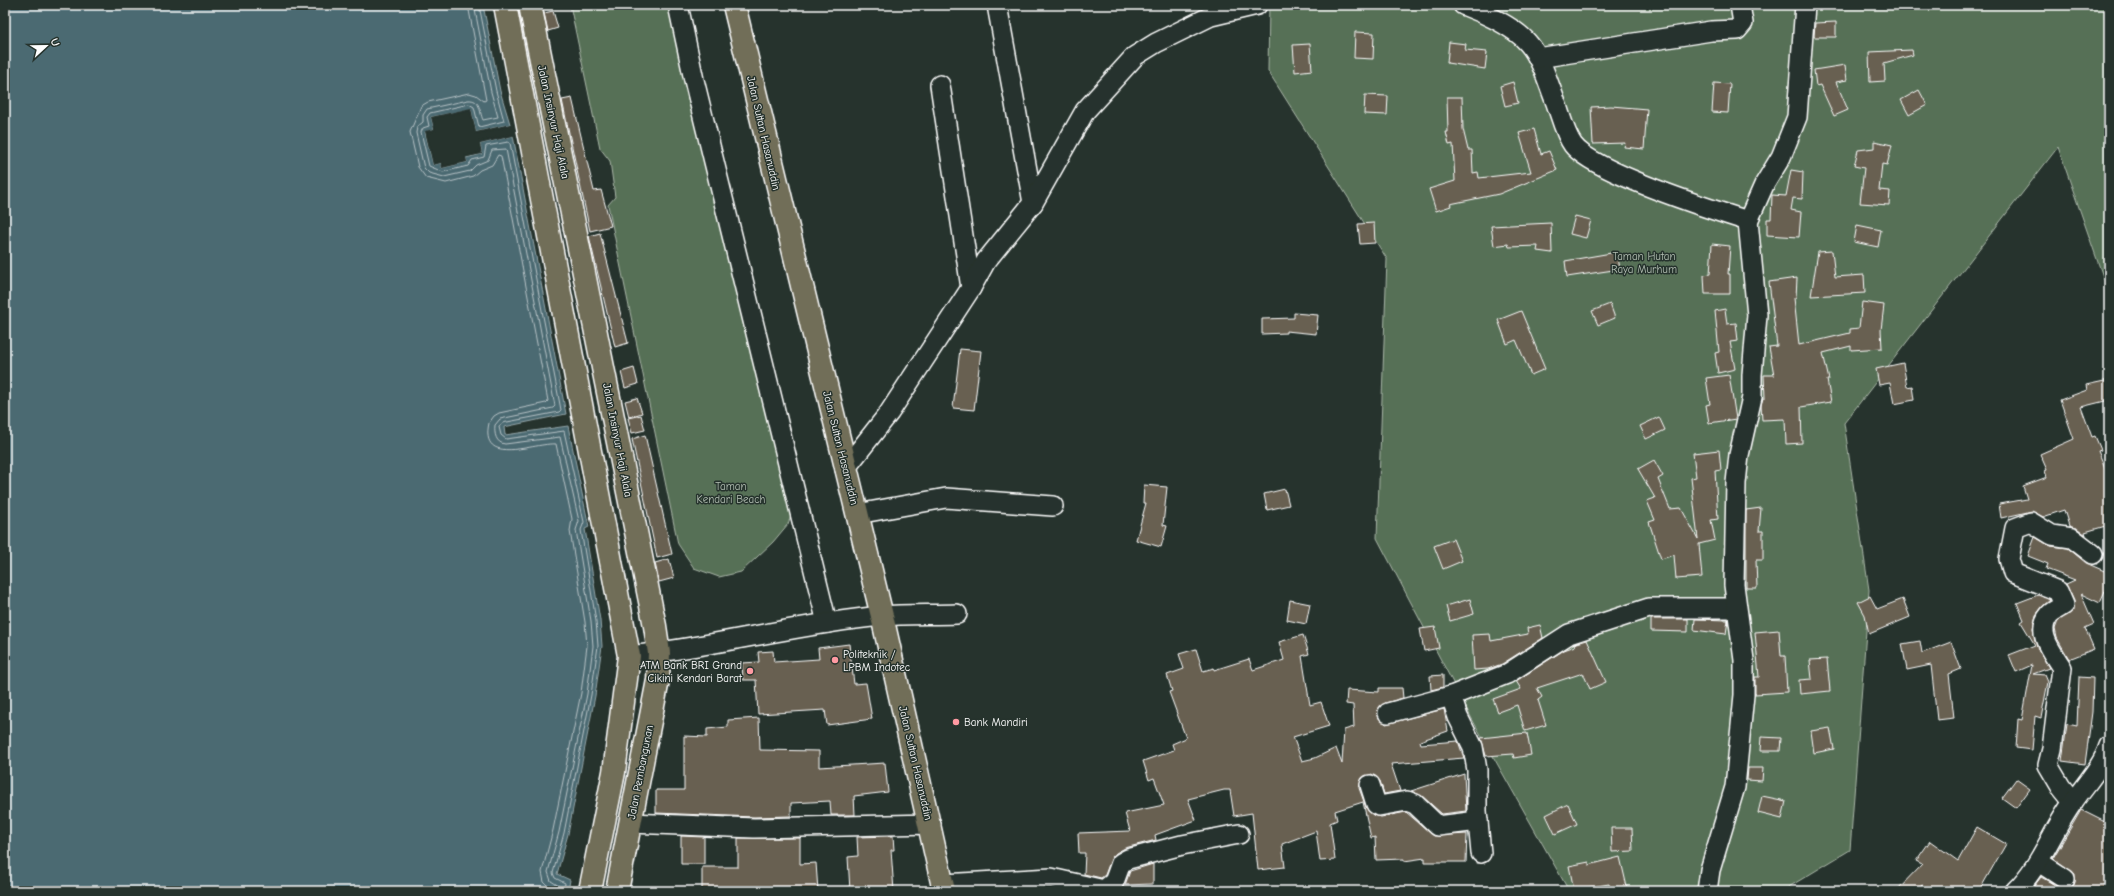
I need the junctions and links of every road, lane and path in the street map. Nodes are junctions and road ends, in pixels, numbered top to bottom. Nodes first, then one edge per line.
1 (506, 5) edge
2 (530, 5) edge
3 (678, 5) edge
4 (734, 5) edge
5 (997, 5) edge
6 (1257, 5) edge
7 (1463, 5) edge
8 (1740, 5) edge
9 (1806, 5) edge
10 (1538, 58) junction
11 (940, 85) dead end
12 (1033, 203) junction
13 (1748, 221) junction
14 (580, 247) junction
15 (552, 252) junction
16 (971, 288) junction
17 (845, 469) junction
18 (1053, 506) dead end
19 (857, 514) junction
20 (2093, 554) dead end
21 (1736, 608) junction
22 (957, 614) dead end
23 (882, 616) junction
24 (827, 623) junction
25 (659, 653) junction
26 (630, 656) junction
27 (1451, 696) junction
28 (1388, 713) dead end
29 (2109, 746) edge
30 (1370, 785) dead end
31 (2073, 802) junction
32 (1478, 822) junction
33 (630, 823) junction
34 (931, 824) junction
35 (1239, 834) dead end
36 (1480, 853) dead end
37 (2039, 862) junction
38 (2065, 879) dead end
39 (944, 888) edge
40 (590, 891) edge
41 (617, 891) edge
42 (1707, 891) edge
43 (2015, 891) edge

1 - 15 main road
2 - 14 main road, Jalan Insinyur Haji Alala
3 - 24 street
4 - 17 main road, Jalan Sultan Hasanuddin
5 - 12 street
6 - 12 street
7 - 10 street
8 - 10 street
9 - 13 street
10 - 13 street
11 - 16 street
12 - 16 street
13 - 21 street
14 - 15 main road
14 - 25 main road, Jalan Insinyur Haji Alala
15 - 26 main road
16 - 17 street
17 - 19 main road, Jalan Sultan Hasanuddin
18 - 19 street
19 - 23 main road, Jalan Sultan Hasanuddin
20 - 31 street
21 - 27 street
21 - 42 street
22 - 23 street
23 - 24 street
23 - 34 main road, Jalan Sultan Hasanuddin
24 - 25 street
25 - 26 street
25 - 33 main road, Jalan Pembangunan
26 - 40 main road
27 - 28 street
27 - 32 street
29 - 31 street
30 - 32 street
31 - 37 street
32 - 36 street
33 - 34 street
33 - 41 main road, Jalan Pembangunan
34 - 39 main road, Jalan Sultan Hasanuddin
35 - 39 street
37 - 38 street
37 - 43 street

